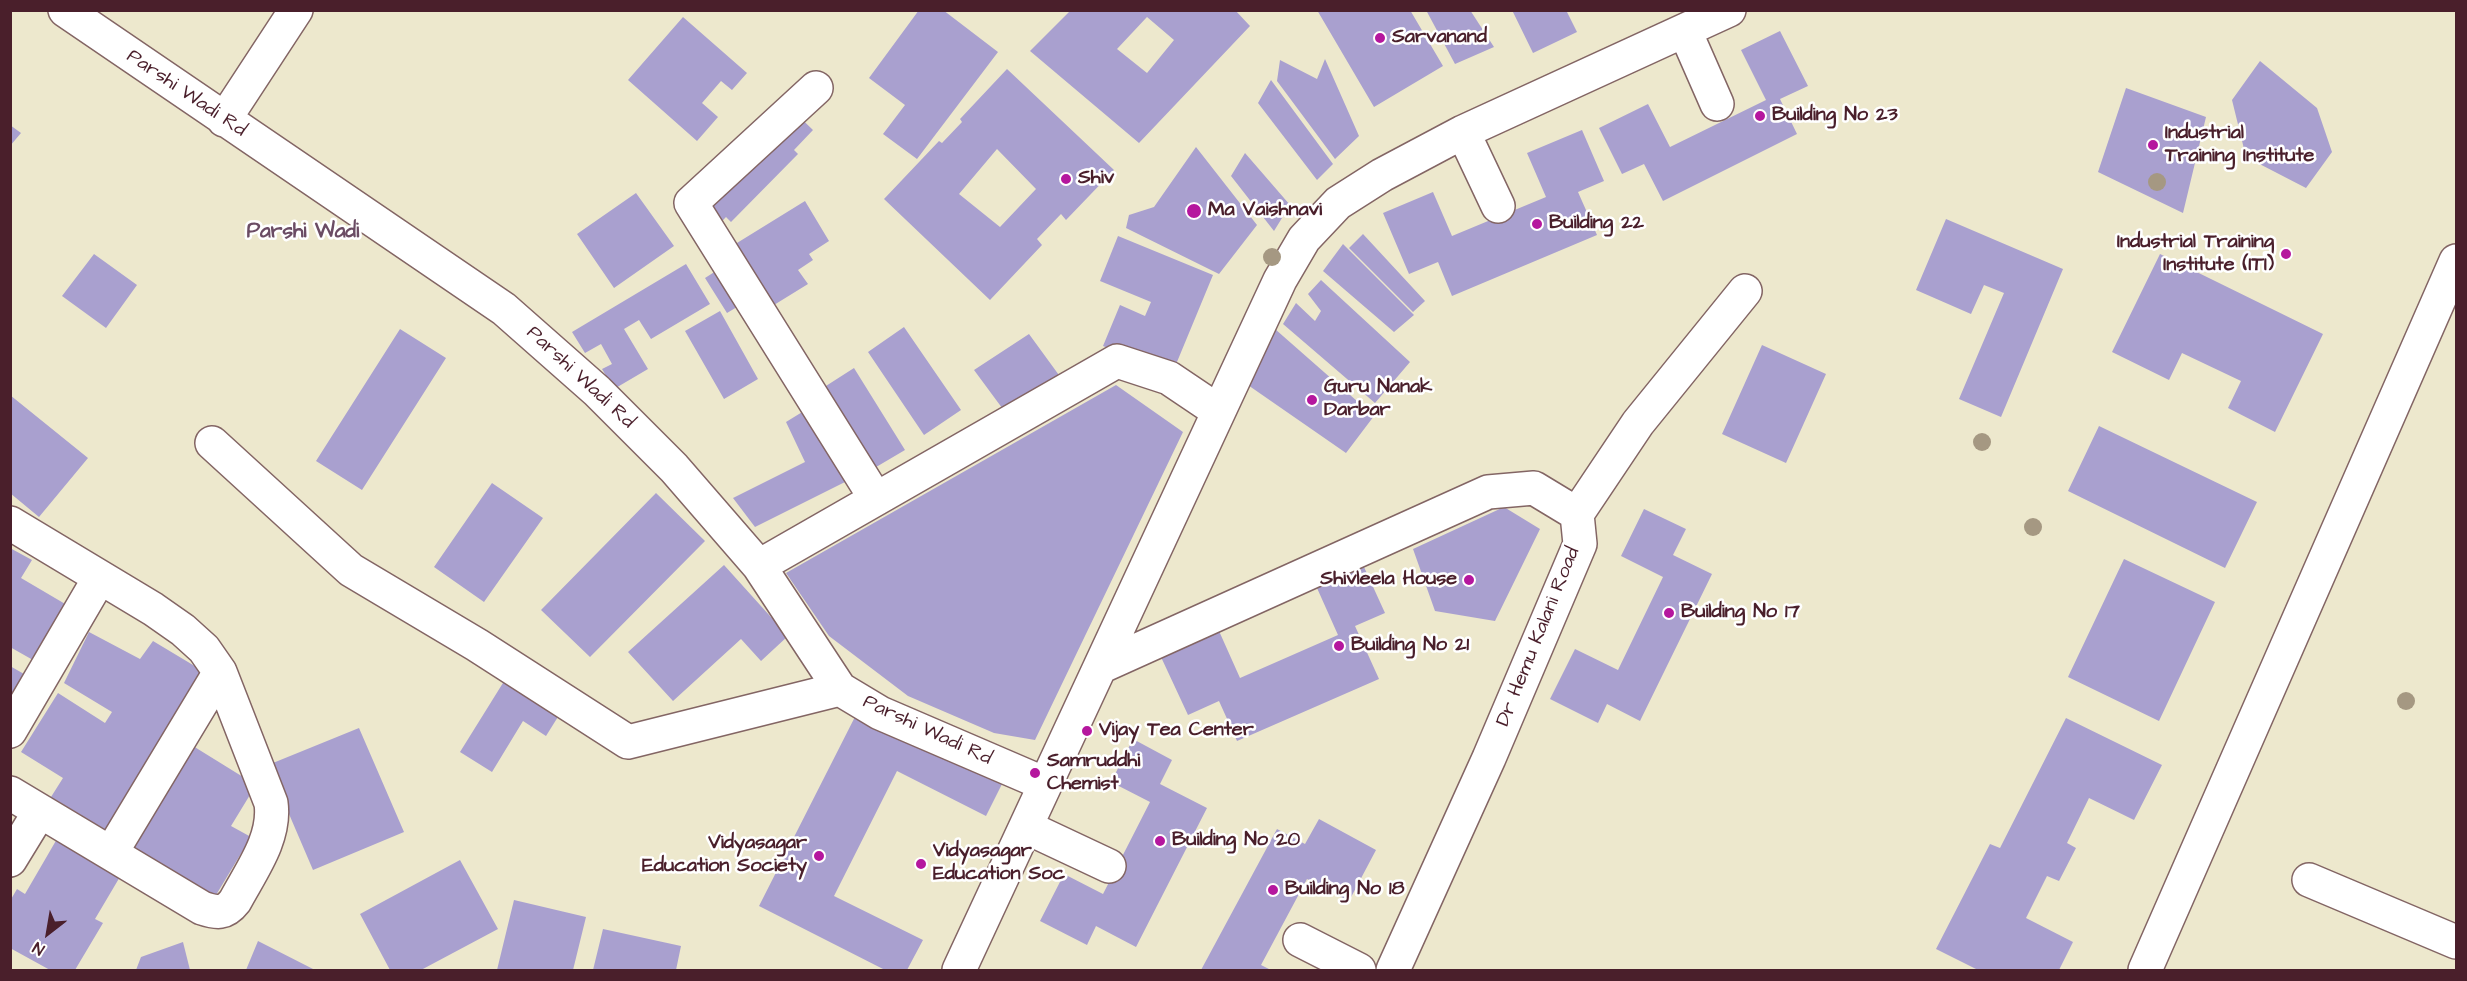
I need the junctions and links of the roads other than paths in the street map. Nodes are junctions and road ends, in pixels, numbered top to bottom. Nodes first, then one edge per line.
1 (296, 10) edge
2 (1729, 10) edge
3 (77, 14) edge
4 (1685, 31) junction
5 (816, 88) dead end
6 (1717, 104) dead end
7 (224, 120) junction
8 (1463, 132) junction
9 (1498, 207) dead end
10 (2457, 261) edge
11 (1745, 291) dead end
12 (1218, 411) junction
13 (212, 443) dead end
14 (876, 499) junction
15 (1578, 514) junction
16 (10, 523) edge
17 (759, 566) junction
18 (100, 578) junction
19 (1100, 667) junction
20 (220, 672) junction
21 (840, 688) junction
22 (10, 731) edge
23 (1045, 784) junction
24 (10, 793) edge
25 (40, 811) junction
26 (1026, 827) junction
27 (111, 853) junction
28 (10, 860) edge
29 (1109, 866) dead end
30 (2309, 880) dead end
31 (1300, 940) dead end
32 (2457, 942) edge
33 (959, 970) edge
34 (1359, 970) edge
35 (1393, 970) edge
36 (2145, 970) edge

1 - 7 street
2 - 4 street
3 - 7 street, Parshi Wadi Rd
4 - 6 street
4 - 8 street
5 - 14 street
7 - 17 street, Parshi Wadi Rd
8 - 9 street
8 - 12 street
10 - 36 street
11 - 15 street
12 - 14 street
12 - 19 street
13 - 21 street
14 - 17 street
15 - 19 street
15 - 35 street, Dr Hemu Kalani Road
16 - 18 street
17 - 21 street, Parshi Wadi Rd
18 - 20 street
18 - 22 street
19 - 23 street
20 - 27 street
20 - 27 street
21 - 23 street, Parshi Wadi Rd
23 - 26 street
24 - 25 street
25 - 27 street
25 - 28 street
26 - 29 street
26 - 33 street
30 - 32 street
31 - 34 street

